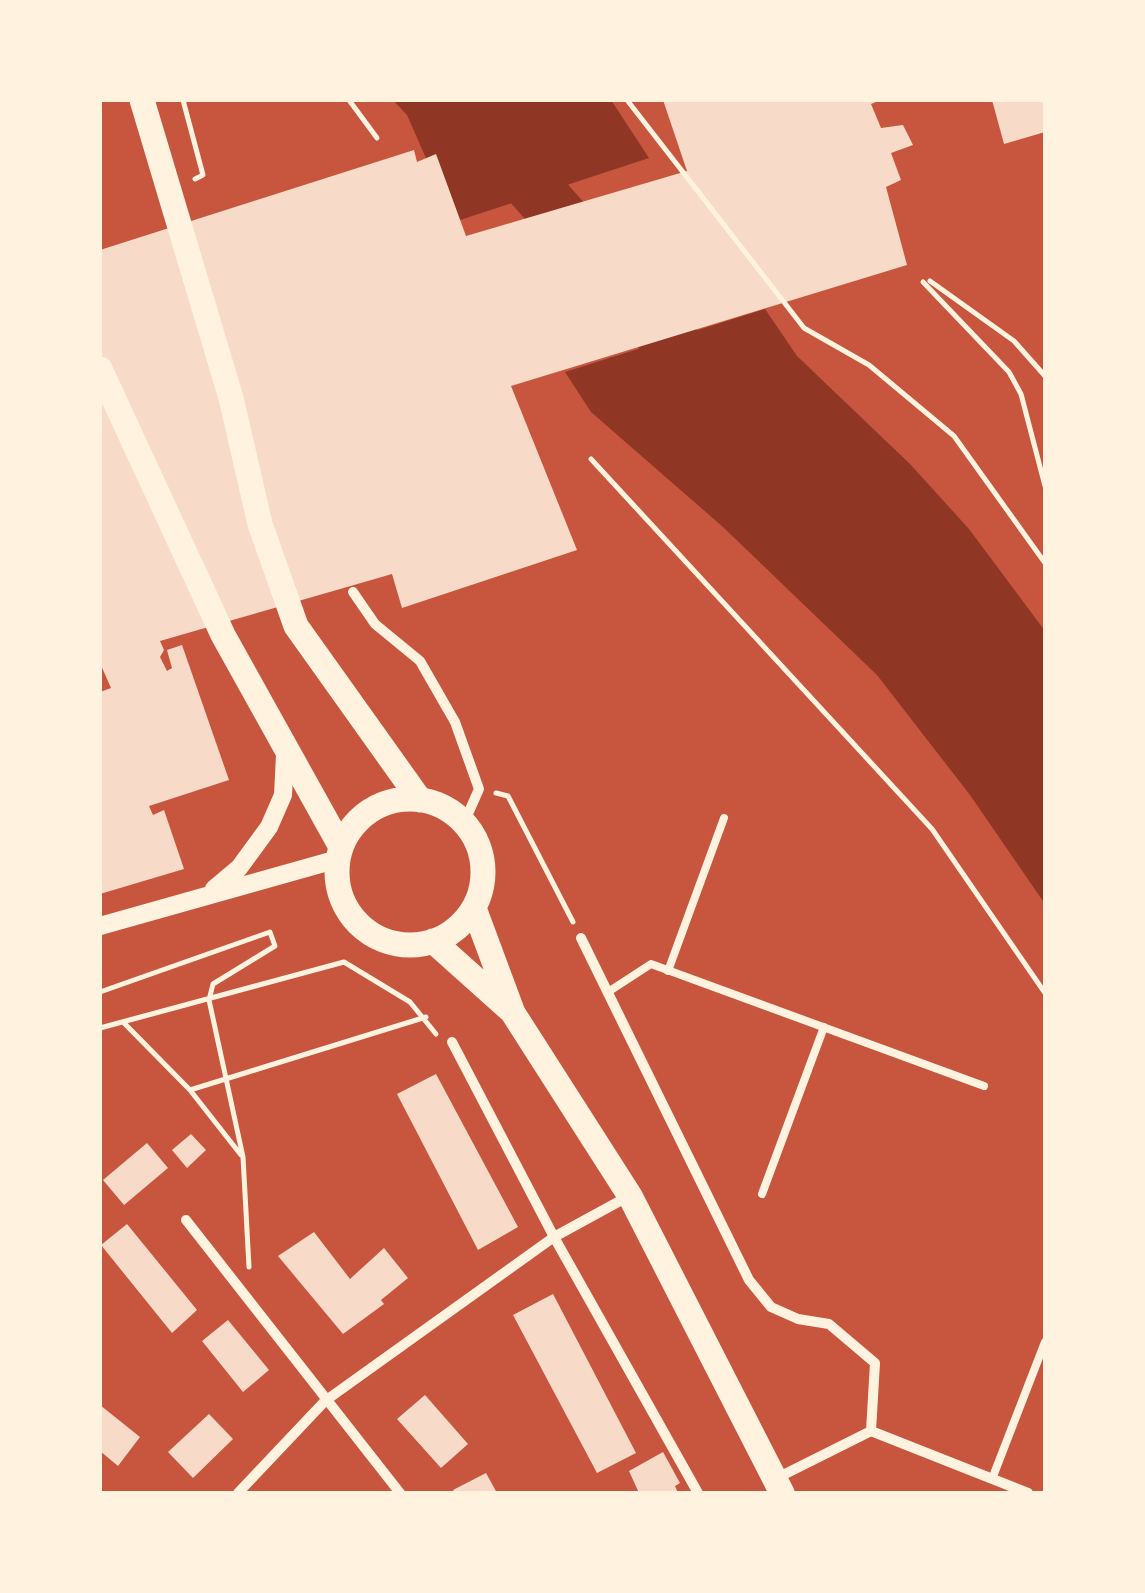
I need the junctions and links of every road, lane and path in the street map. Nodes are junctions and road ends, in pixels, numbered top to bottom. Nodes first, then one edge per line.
1 (142, 100) edge
2 (183, 100) edge
3 (349, 100) edge
4 (627, 100) edge
5 (378, 138) dead end
6 (170, 192) junction
7 (100, 369) edge
8 (1045, 376) edge
9 (591, 460) dead end
10 (1045, 486) edge
11 (1044, 559) edge
12 (353, 592) dead end
13 (284, 741) junction
14 (479, 789) junction
15 (420, 800) junction
16 (724, 818) dead end
17 (464, 823) junction
18 (340, 853) junction
19 (210, 893) junction
20 (474, 908) junction
21 (100, 926) edge
22 (581, 938) joint
23 (433, 942) junction
24 (668, 971) junction
25 (100, 992) edge
26 (608, 992) junction
27 (1045, 993) edge
28 (208, 1000) junction
29 (513, 1013) junction
30 (426, 1017) junction
31 (124, 1023) junction
32 (824, 1027) junction
33 (100, 1028) edge
34 (452, 1042) joint
35 (226, 1079) junction
36 (984, 1086) dead end
37 (190, 1090) junction
38 (243, 1156) junction
39 (762, 1194) dead end
40 (630, 1196) junction
41 (186, 1220) dead end
42 (554, 1236) junction
43 (252, 1305) junction
44 (1045, 1342) edge
45 (325, 1401) junction
46 (871, 1431) junction
47 (992, 1478) junction
48 (779, 1486) edge
49 (238, 1493) edge
50 (400, 1493) edge
51 (698, 1493) edge
52 (1028, 1493) edge

1 - 6 main road
2 - 6 path
3 - 5 path
4 - 11 path
6 - 15 main road
7 - 13 main road
8 - 10 path
9 - 27 path
12 - 14 street
13 - 18 main road
13 - 19 street
14 - 17 street
14 - 22 path
15 - 17 main road
15 - 18 main road
16 - 24 lane
17 - 20 main road
18 - 19 street
18 - 23 main road
19 - 21 street
20 - 23 main road
20 - 29 main road
22 - 26 street
23 - 29 main road
24 - 26 lane
24 - 32 lane
25 - 28 path
26 - 46 street
28 - 30 path
28 - 31 path
28 - 35 path
29 - 40 main road
30 - 34 path
30 - 35 path
31 - 33 path
31 - 37 path
32 - 36 lane
32 - 39 lane
34 - 42 street
35 - 37 path
35 - 38 path
37 - 38 path
38 - 43 path
40 - 42 street
40 - 48 main road
41 - 43 street
42 - 45 street
42 - 51 street
43 - 45 street
44 - 47 lane
45 - 49 street
45 - 50 street
46 - 47 street
46 - 48 street
47 - 52 street

